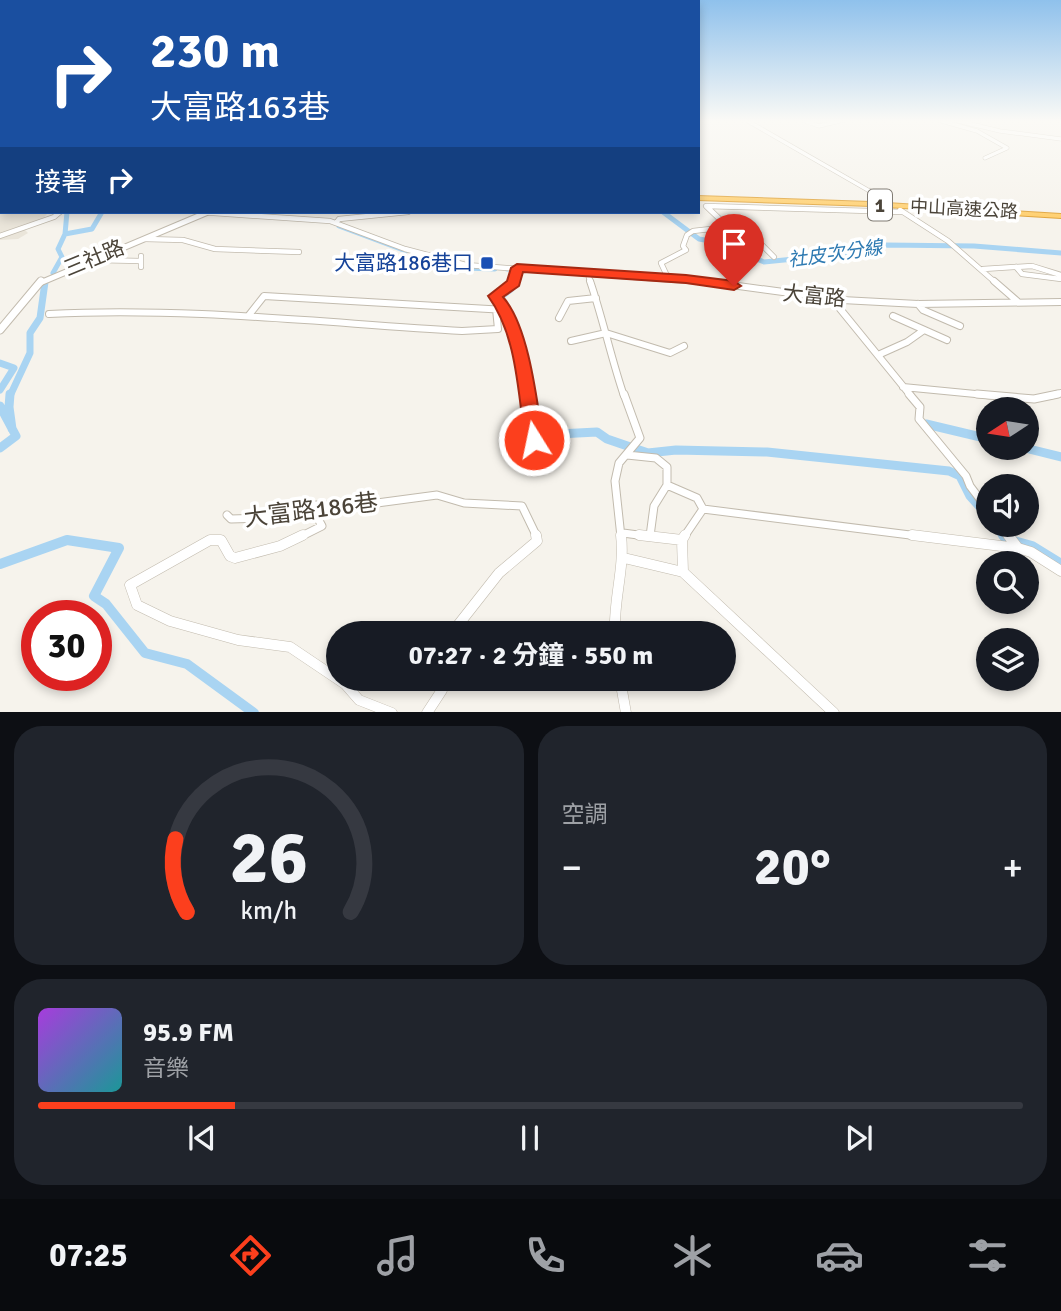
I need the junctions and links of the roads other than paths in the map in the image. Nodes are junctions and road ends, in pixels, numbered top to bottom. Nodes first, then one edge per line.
1 (804, 153) edge
2 (996, 153) edge
3 (985, 158) dead end
4 (700, 193) edge
5 (880, 197) tunnel mouth
6 (700, 198) edge
7 (1061, 209) edge
8 (58, 214) edge
9 (199, 214) edge
10 (228, 214) edge
11 (388, 214) edge
12 (1061, 216) edge
13 (336, 223) junction
14 (727, 226) junction
15 (0, 236) edge
16 (143, 239) junction
17 (299, 252) dead end
18 (774, 257) dead end
19 (91, 260) junction
20 (141, 262) dead end
21 (517, 268) junction
22 (983, 269) junction
23 (587, 272) junction
24 (1061, 277) edge
25 (668, 278) junction
26 (596, 298) junction
27 (832, 299) junction
28 (1017, 302) junction
29 (1061, 302) edge
30 (918, 304) junction
31 (496, 309) junction
32 (506, 310) junction
33 (49, 314) dead end
34 (249, 315) junction
35 (893, 316) dead end
36 (559, 318) dead end
37 (960, 326) dead end
38 (0, 330) edge
39 (924, 330) junction
40 (606, 333) junction
41 (947, 340) dead end
42 (571, 341) dead end
43 (684, 346) dead end
44 (878, 355) junction
45 (903, 387) junction
46 (1061, 393) edge
47 (534, 440) dead end
48 (627, 455) junction
49 (667, 485) junction
50 (976, 494) edge
51 (703, 509) junction
52 (228, 514) dead end
53 (317, 517) dead end
54 (622, 533) junction
55 (650, 536) junction
56 (1010, 537) edge
57 (682, 540) junction
58 (1017, 547) junction
59 (624, 558) junction
60 (1061, 571) edge
61 (683, 572) junction
62 (461, 621) edge
63 (614, 621) edge
64 (441, 691) edge
65 (622, 691) edge
66 (392, 712) edge
67 (427, 712) edge
68 (626, 712) edge
69 (834, 712) edge

1 - 5 street
2 - 3 street
4 - 7 highway, 中山高速公路 / 1
6 - 12 highway, 中山高速公路 / 1
8 - 15 street
9 - 16 street, 三社路
10 - 13 street, 大富路
11 - 13 street
13 - 21 street, 大富路
14 - 18 street
14 - 22 street
14 - 25 street
16 - 17 street
16 - 19 street, 三社路
19 - 20 street
19 - 38 street, 三社路
21 - 23 street, 大富路
21 - 32 street
22 - 24 street
22 - 28 street
23 - 25 street, 大富路
23 - 26 street
25 - 27 street, 大富路
26 - 36 street
26 - 40 street
27 - 30 street, 大富路
27 - 44 street
28 - 29 street, 大富路
28 - 30 street, 大富路
30 - 37 street
31 - 32 street
31 - 34 street
31 - 34 street
32 - 47 street
33 - 34 street
35 - 39 street
39 - 41 street
39 - 44 street
40 - 42 street
40 - 43 street
40 - 48 street
44 - 45 street
45 - 46 street
45 - 50 street
48 - 49 street
48 - 54 street
49 - 51 street
49 - 55 street
51 - 57 street
51 - 58 street
52 - 62 street, 大富路186巷
53 - 66 street, 大富路186巷
54 - 55 street
54 - 59 street
55 - 57 street
56 - 58 street
57 - 61 street
58 - 60 street
59 - 61 street
59 - 63 street
61 - 69 street
64 - 67 street
65 - 68 street

